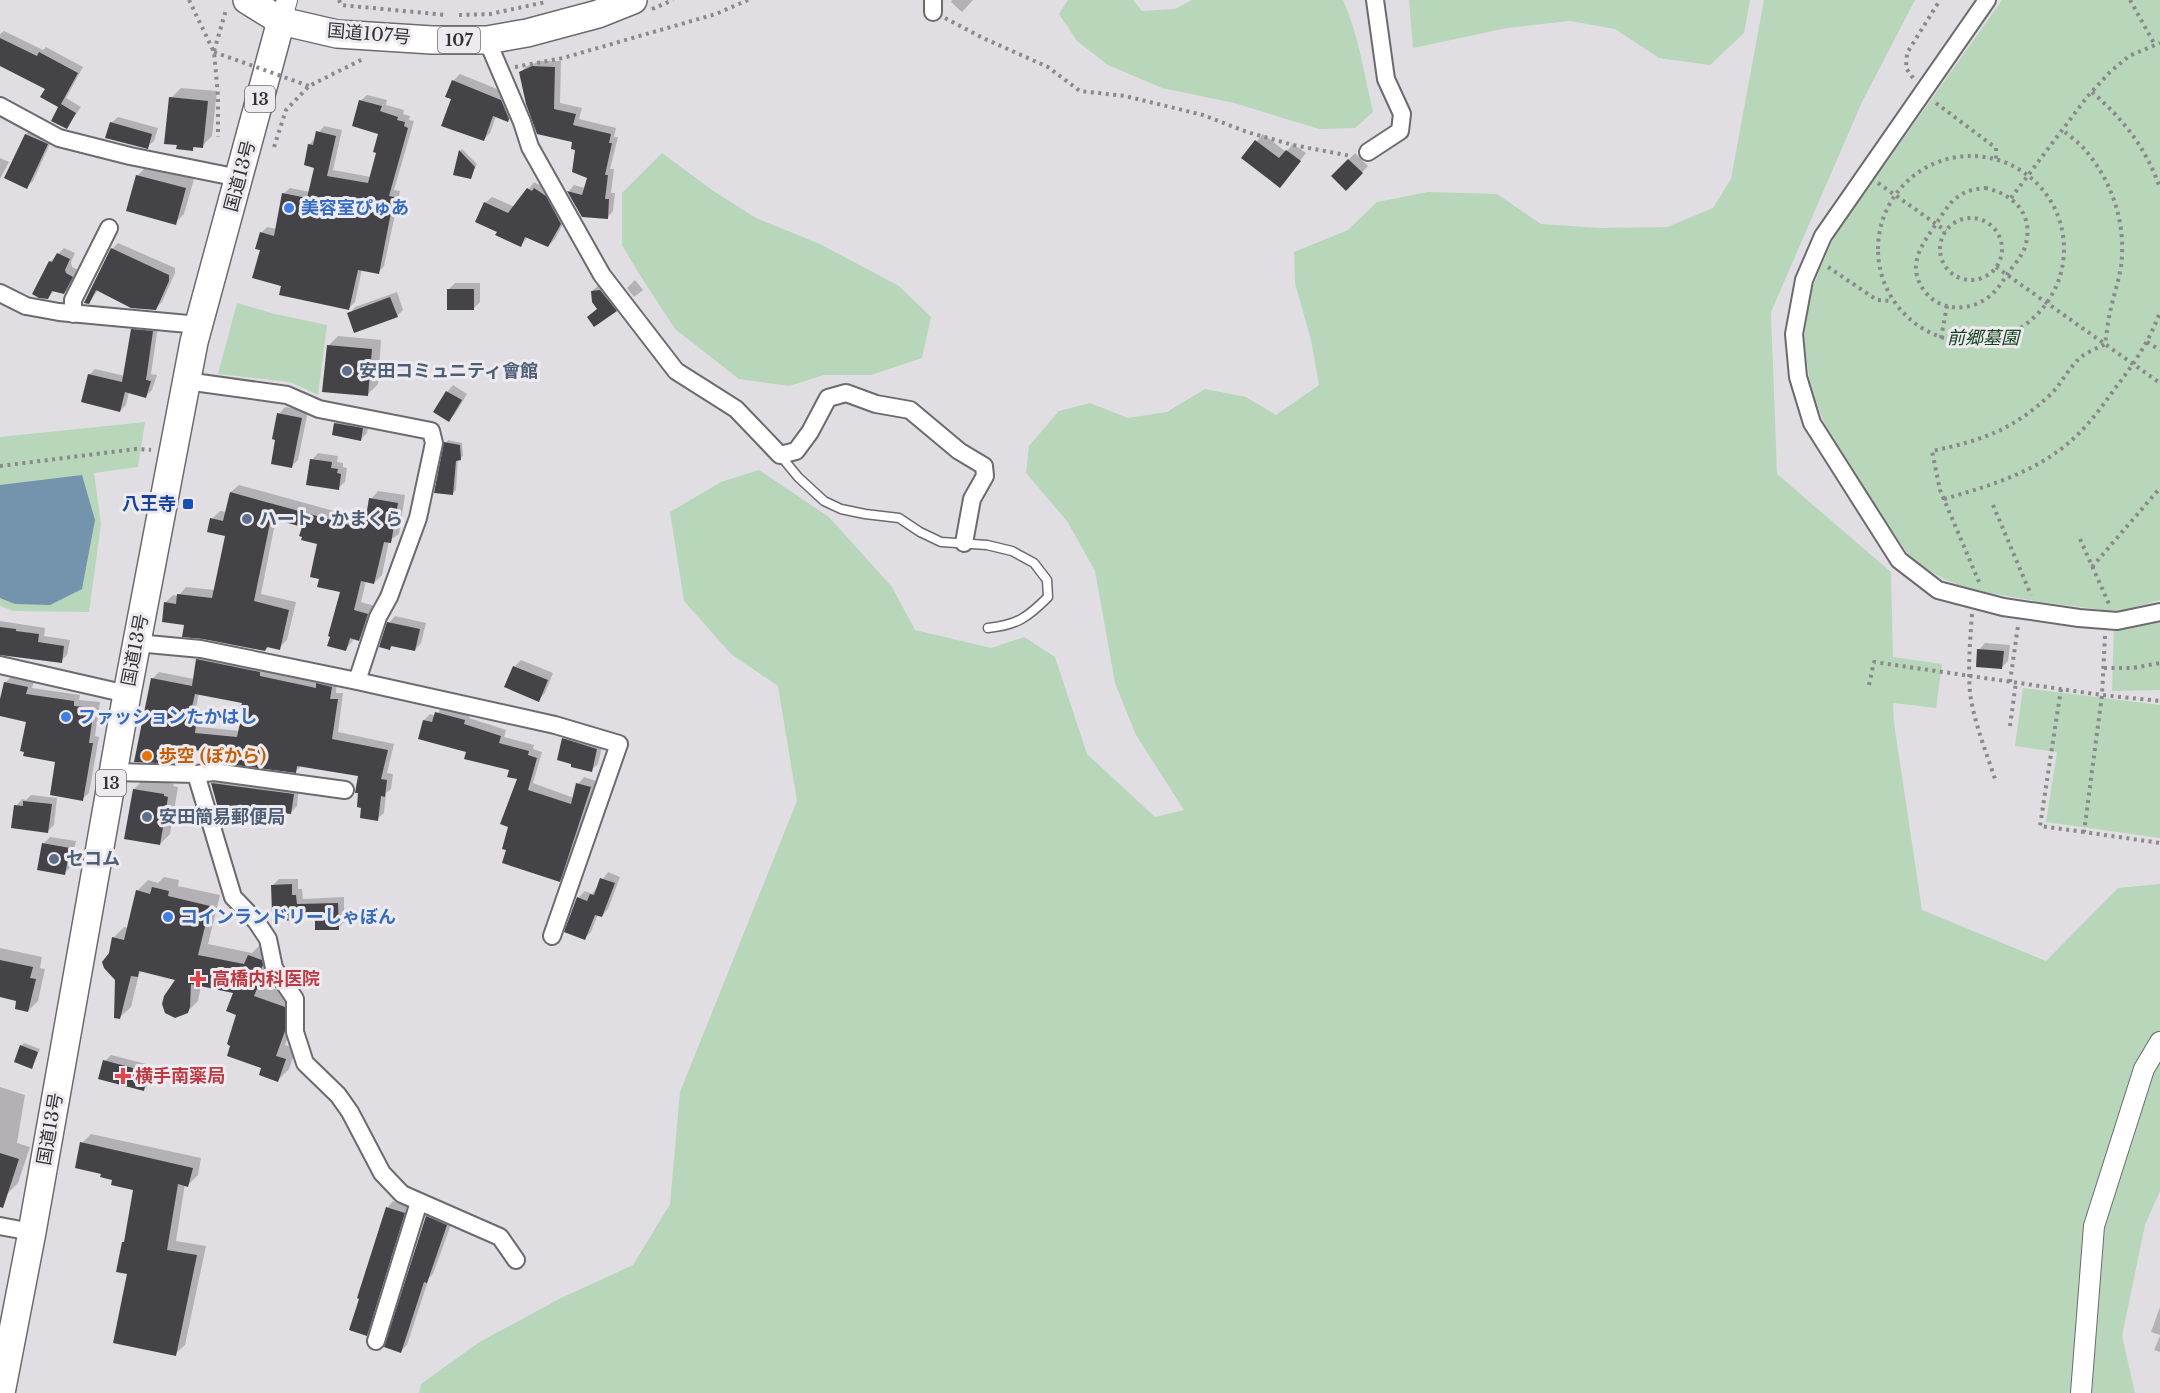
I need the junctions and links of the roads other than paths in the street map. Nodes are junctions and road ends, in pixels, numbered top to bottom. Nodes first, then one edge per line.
1 (633, 0) edge
2 (1375, 0) edge
3 (1987, 0) edge
4 (238, 5) edge
5 (284, 10) edge
6 (487, 40) junction
7 (0, 106) edge
8 (1368, 152) road end
9 (239, 178) junction
10 (109, 228) dead end
11 (0, 293) edge
12 (73, 314) junction
13 (199, 325) junction
14 (186, 381) junction
15 (780, 455) junction
16 (964, 543) junction
17 (2160, 612) edge
18 (988, 628) dead end
19 (137, 643) junction
20 (0, 664) edge
21 (357, 681) junction
22 (127, 694) junction
23 (113, 772) junction
24 (196, 774) junction
25 (345, 790) dead end
26 (552, 936) dead end
27 (2160, 1042) edge
28 (420, 1202) junction
29 (0, 1226) edge
30 (32, 1233) junction
31 (516, 1260) dead end
32 (376, 1341) dead end
33 (1, 1393) edge
34 (2080, 1393) edge

1 - 6 highway, 国道107号 / 107
2 - 8 street
3 - 17 street
4 - 5 highway, 国道107号
5 - 6 highway, 国道107号 / 107
5 - 9 highway, 国道13号 / 13
6 - 15 street
7 - 9 street
9 - 13 highway, 国道13号 / 13
10 - 12 street
11 - 12 street
12 - 13 street
13 - 14 highway, 国道13号 / 13
14 - 19 highway, 国道13号 / 13
14 - 21 street
15 - 16 lane
15 - 16 street
16 - 18 lane
19 - 21 street
19 - 22 highway, 国道13号 / 13
20 - 22 street
21 - 26 street
22 - 23 highway, 国道13号 / 13
23 - 24 street
23 - 30 highway, 国道13号 / 13
24 - 25 street
24 - 28 street
27 - 34 street
28 - 31 street
28 - 32 street
29 - 30 street
30 - 33 highway, 国道13号 / 13

